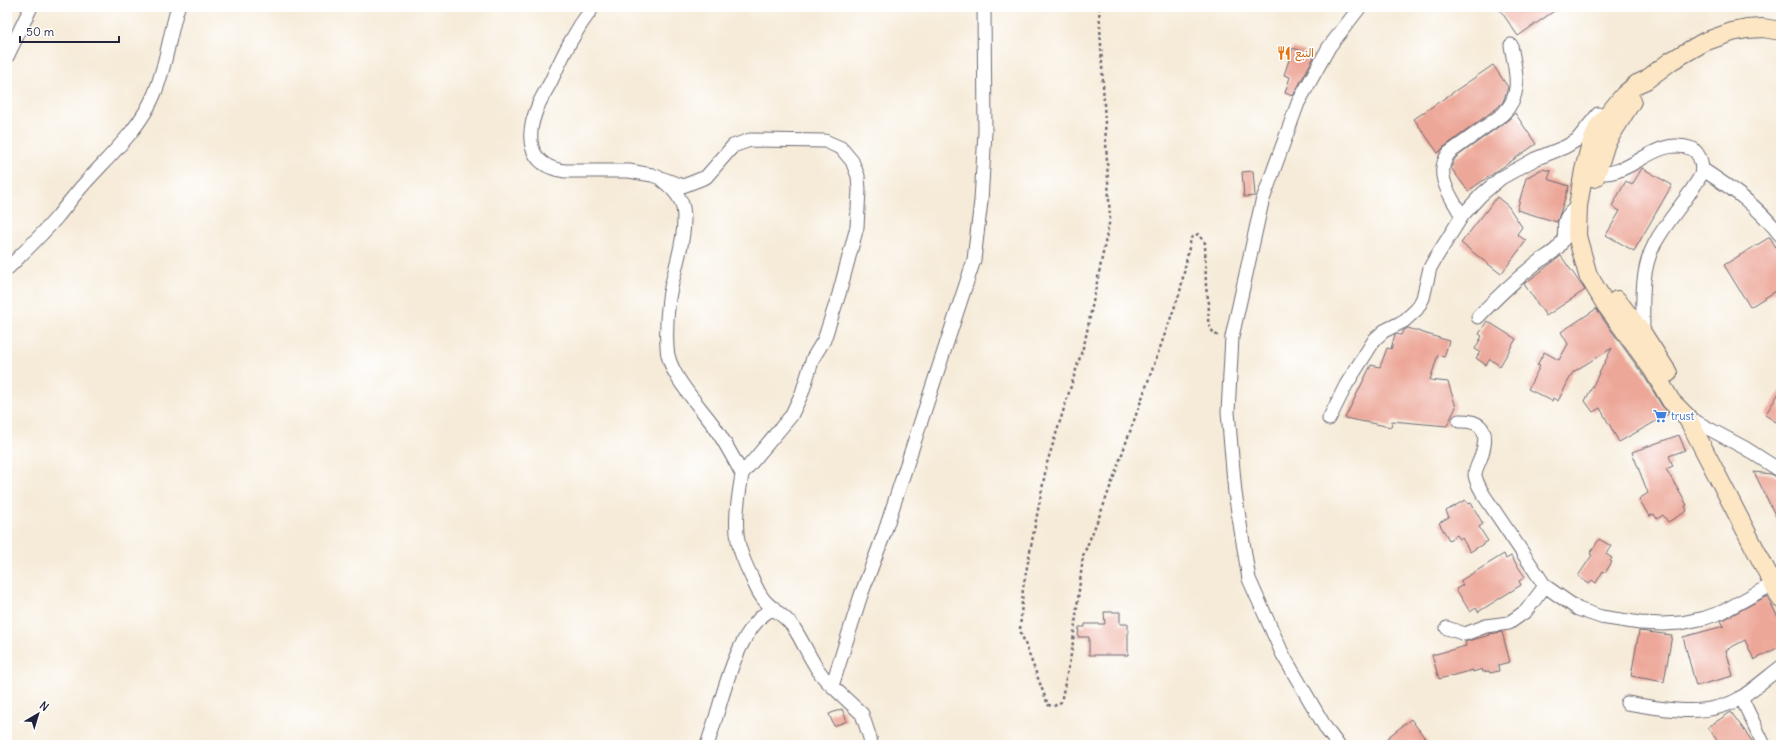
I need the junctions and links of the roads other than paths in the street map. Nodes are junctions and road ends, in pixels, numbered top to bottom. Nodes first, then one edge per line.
1 (31, 7) edge
2 (178, 7) edge
3 (593, 7) edge
4 (984, 7) edge
5 (1360, 7) edge
6 (1781, 31) edge
7 (1511, 45) dead end
8 (7, 57) edge
9 (1646, 80) junction
10 (1624, 95) junction
11 (1702, 169) junction
12 (1590, 172) junction
13 (662, 180) junction
14 (1578, 206) junction
15 (1462, 216) junction
16 (1781, 236) edge
17 (7, 269) edge
18 (1478, 317) dead end
19 (1643, 334) junction
20 (1684, 414) junction
21 (1329, 419) dead end
22 (1459, 421) dead end
23 (1781, 471) edge
24 (742, 474) junction
25 (1545, 586) junction
26 (1777, 592) edge
27 (774, 608) junction
28 (1447, 628) dead end
29 (1781, 666) edge
30 (832, 686) junction
31 (1741, 698) junction
32 (1626, 703) dead end
33 (714, 725) junction
34 (697, 745) edge
35 (707, 745) edge
36 (871, 745) edge
37 (1338, 745) edge
38 (1764, 745) edge

1 - 8 street
2 - 17 street
3 - 13 street
4 - 30 street
5 - 37 street
6 - 9 street
7 - 15 street
9 - 10 street
9 - 12 street
10 - 12 street
10 - 15 street
11 - 12 street
11 - 16 street
11 - 19 street
12 - 14 street
12 - 19 street
13 - 24 street
13 - 24 street
14 - 18 street
14 - 20 street
15 - 21 street
19 - 20 street
20 - 23 street
20 - 26 street
22 - 25 street
24 - 27 street
25 - 26 street
25 - 28 street
27 - 30 street
27 - 33 street
29 - 31 street
30 - 36 street
31 - 32 street
31 - 38 street
33 - 34 street
33 - 35 street

